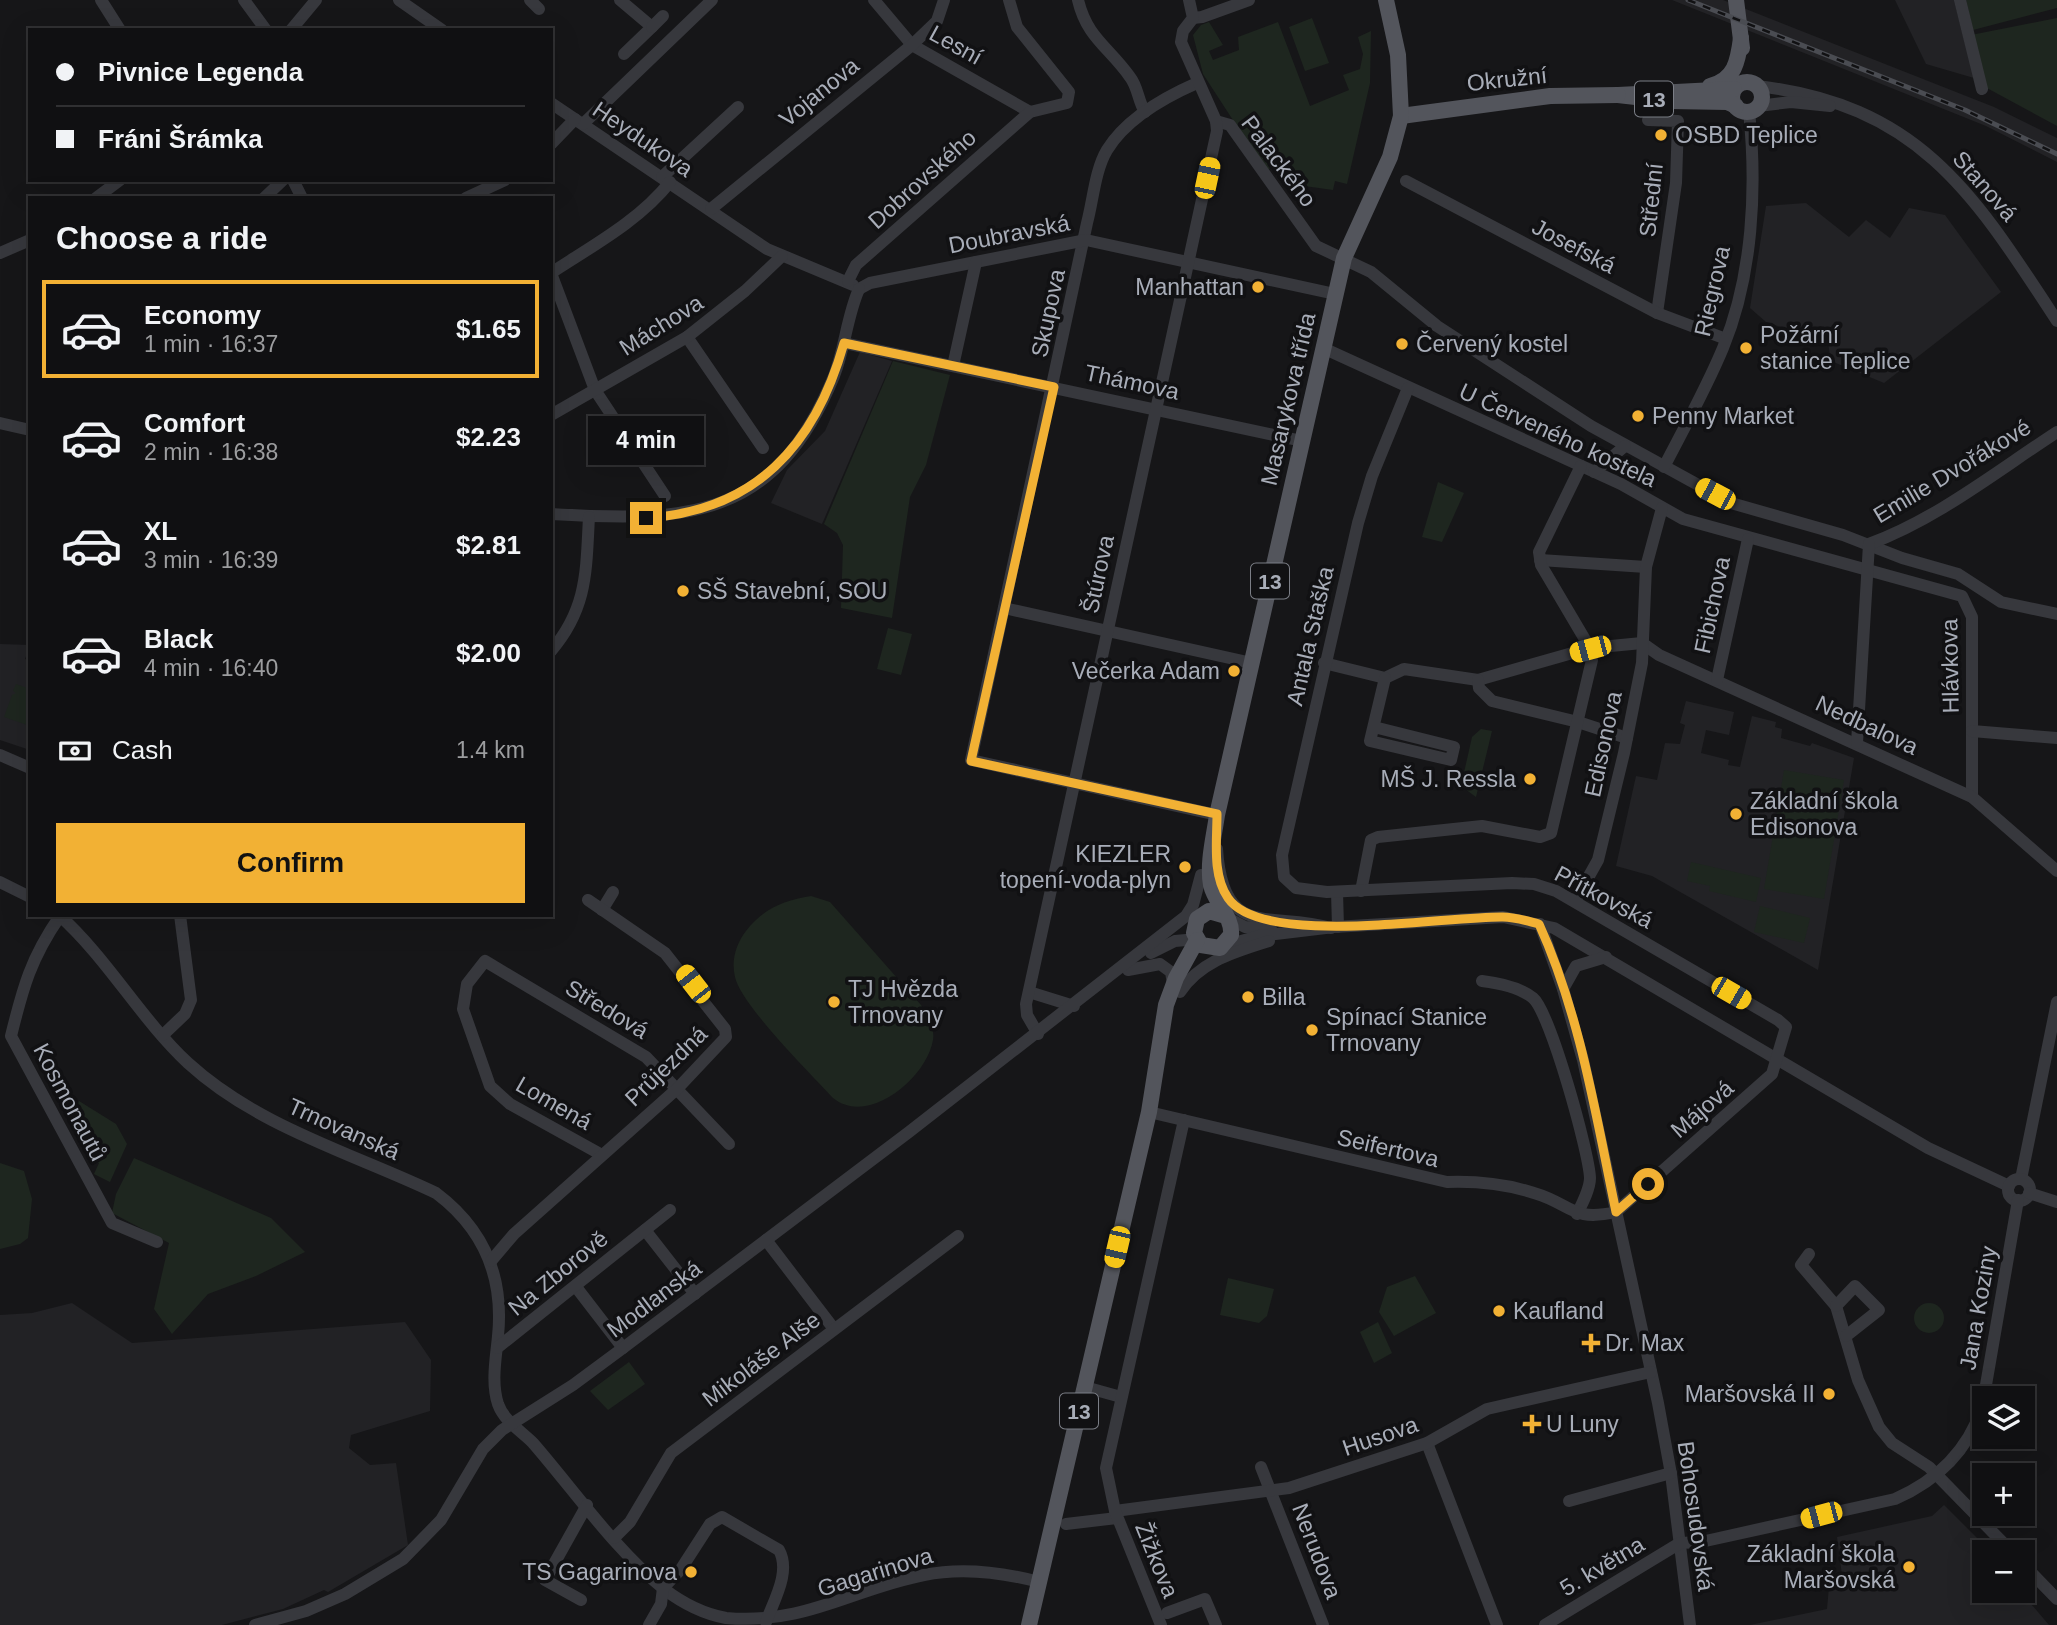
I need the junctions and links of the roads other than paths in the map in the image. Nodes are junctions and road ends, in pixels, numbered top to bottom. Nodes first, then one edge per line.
1 (101, 0) edge
2 (244, 0) edge
3 (316, 0) edge
4 (399, 0) edge
5 (620, 0) edge
6 (712, 0) edge
7 (874, 0) edge
8 (944, 0) edge
9 (1009, 0) edge
10 (1078, 0) edge
11 (1189, 0) edge
12 (1249, 0) edge
13 (1386, 0) edge
14 (1736, 0) edge
15 (1960, 0) edge
16 (663, 16) dead end
17 (1193, 18) junction
18 (652, 27) junction
19 (119, 28) edge
20 (265, 28) edge
21 (293, 28) edge
22 (439, 28) edge
23 (1741, 38) junction
24 (912, 45) junction
25 (624, 54) dead end
26 (1197, 83) junction
27 (1746, 86) junction
28 (1982, 89) dead end
29 (1665, 92) junction
30 (1618, 94) junction
31 (553, 104) edge
32 (738, 107) dead end
33 (1747, 108) junction
34 (1851, 110) junction
35 (1030, 112) junction
36 (1144, 112) junction
37 (1401, 116) junction
38 (1648, 120) dead end
39 (579, 121) junction
40 (1216, 121) junction
41 (553, 142) edge
42 (666, 179) junction
43 (1406, 181) dead end
44 (281, 182) edge
45 (501, 182) edge
46 (116, 183) edge
47 (99, 196) edge
48 (266, 196) edge
49 (470, 196) edge
50 (711, 209) junction
51 (1086, 240) junction
52 (28, 241) edge
53 (0, 253) edge
54 (782, 256) junction
55 (1345, 258) junction
56 (1189, 260) junction
57 (976, 262) junction
58 (553, 272) edge
59 (553, 278) edge
60 (854, 285) junction
61 (1335, 294) junction
62 (1657, 313) junction
63 (2057, 321) edge
64 (687, 337) junction
65 (1726, 339) junction
66 (844, 343) junction
67 (1324, 348) junction
68 (953, 366) junction
69 (1054, 387) junction
70 (1408, 388) junction
71 (595, 390) junction
72 (1157, 409) junction
73 (553, 414) edge
74 (0, 423) edge
75 (28, 430) edge
76 (2057, 432) edge
77 (1302, 441) junction
78 (1625, 446) junction
79 (764, 448) dead end
80 (1581, 466) junction
81 (1664, 467) junction
82 (1594, 472) junction
83 (665, 496) dead end
84 (1662, 508) junction
85 (553, 514) edge
86 (589, 517) junction
87 (1748, 539) junction
88 (1869, 544) junction
89 (1540, 560) junction
90 (1646, 567) junction
91 (1865, 568) junction
92 (1004, 608) junction
93 (2057, 614) edge
94 (1107, 632) junction
95 (1642, 643) junction
96 (553, 648) edge
97 (1590, 649) junction
98 (1252, 663) junction
99 (1324, 663) junction
100 (1385, 678) junction
101 (1478, 680) junction
102 (1717, 680) junction
103 (1578, 722) junction
104 (1374, 727) junction
105 (1972, 731) junction
106 (1626, 738) junction
107 (2057, 738) edge
108 (1857, 743) junction
109 (0, 755) edge
110 (28, 767) edge
111 (1074, 785) junction
112 (1972, 797) junction
113 (1217, 814) junction
114 (2057, 871) edge
115 (1202, 876) junction
116 (0, 882) edge
117 (1302, 890) joint
118 (1361, 891) junction
119 (613, 892) dead end
120 (1337, 892) junction
121 (28, 896) edge
122 (587, 900) dead end
123 (1575, 901) junction
124 (602, 910) junction
125 (58, 917) edge
126 (60, 917) edge
127 (180, 917) edge
128 (1199, 917) junction
129 (1227, 917) junction
130 (1539, 924) junction
131 (1335, 927) junction
132 (1197, 940) junction
133 (1220, 947) junction
134 (1143, 951) junction
135 (1606, 957) junction
136 (479, 967) joint
137 (1126, 972) junction
138 (1482, 981) dead end
139 (1176, 988) junction
140 (1563, 989) junction
141 (1029, 992) junction
142 (1086, 996) junction
143 (2057, 1002) edge
144 (1074, 1006) junction
145 (1038, 1034) junction
146 (163, 1035) junction
147 (1777, 1061) junction
148 (678, 1088) junction
149 (1149, 1112) junction
150 (1184, 1120) junction
151 (729, 1144) dead end
152 (602, 1155) junction
153 (2021, 1179) junction
154 (2009, 1186) junction
155 (2029, 1193) junction
156 (2018, 1200) junction
157 (2057, 1202) edge
158 (670, 1210) dead end
159 (1616, 1212) junction
160 (1577, 1214) junction
161 (645, 1230) junction
162 (958, 1236) dead end
163 (766, 1240) junction
164 (157, 1242) dead end
165 (1809, 1254) dead end
166 (491, 1261) junction
167 (576, 1287) junction
168 (695, 1294) junction
169 (1836, 1306) junction
170 (834, 1329) junction
171 (1846, 1336) junction
172 (497, 1348) junction
173 (623, 1348) junction
174 (1651, 1371) junction
175 (1085, 1387) junction
176 (1121, 1397) junction
177 (512, 1423) junction
178 (1427, 1443) junction
179 (1261, 1467) dead end
180 (1671, 1473) junction
181 (1936, 1475) junction
182 (1271, 1492) junction
183 (1569, 1501) dead end
184 (587, 1505) junction
185 (1116, 1515) junction
186 (1066, 1524) dead end
187 (614, 1538) junction
188 (2000, 1540) edge
189 (1681, 1543) junction
190 (2035, 1576) edge
191 (1040, 1582) junction
192 (663, 1588) junction
193 (2057, 1598) edge
194 (581, 1600) dead end
195 (1164, 1619) edge
196 (766, 1622) junction
197 (255, 1625) edge
198 (649, 1625) edge
199 (1029, 1625) edge
200 (1216, 1625) edge
201 (1323, 1625) edge
202 (1497, 1625) edge
203 (1545, 1625) edge
204 (1690, 1625) edge

1 - 19 street
2 - 20 street
3 - 21 street
4 - 22 street
5 - 18 street
6 - 39 street
7 - 24 street, Lesní
8 - 24 street, Vojanova
9 - 35 street
10 - 36 street
11 - 17 street, Palackého
12 - 17 street
13 - 37 main road, Masarykova třída
14 - 23 main road, 13
15 - 28 street
16 - 18 street
17 - 26 street, Palackého
18 - 25 street
23 - 27 main road, 13
23 - 29 main road, 13
24 - 35 street, Lesní
24 - 50 street, Vojanova
26 - 36 street, Skupova
26 - 40 street, Palackého
27 - 29 main road, Okružní / 13
27 - 33 main road, 13
27 - 33 main road, 13
27 - 34 street, Stanová
29 - 30 main road, Okružní / 13
30 - 33 main road, Okružní / 13
30 - 37 main road, Okružní / 13
31 - 39 street, Heydukova
32 - 42 street
33 - 34 street, Stanová
33 - 65 street, Riegrova
34 - 63 street, Stanová
35 - 60 street, Dobrovského
36 - 51 street, Skupova
37 - 55 main road, Masarykova třída / 13
38 - 62 street, Střední
39 - 41 street
39 - 42 street, Heydukova
40 - 55 street, Palackého
40 - 56 street, Štúrova
42 - 50 street, Heydukova
42 - 58 street
43 - 62 street, Josefská
44 - 48 street
45 - 49 street
46 - 47 street
50 - 54 street
51 - 56 street, Doubravská
51 - 57 street, Doubravská
51 - 69 street, Skupova
52 - 53 street
54 - 60 street
54 - 64 street, Máchova
55 - 61 main road, Masarykova třída / 13
55 - 78 street, U Červeného kostela
56 - 61 street, Doubravská
56 - 72 street, Štúrova
57 - 60 street, Doubravská
57 - 68 street
59 - 71 street
60 - 66 street
61 - 67 main road, Masarykova třída / 13
62 - 65 street, Josefská
64 - 71 street, Máchova
64 - 79 street
65 - 81 street, Riegrova
66 - 68 street, Thámova
66 - 86 street
67 - 70 street, U Červeného kostela
67 - 77 main road, Masarykova třída / 13
68 - 69 street, Thámova
69 - 72 street, Thámova
69 - 92 street, Skupova
70 - 80 street, U Červeného kostela
70 - 99 street, Antala Staška
71 - 73 street, Máchova
71 - 83 street
72 - 77 street, Thámova
72 - 94 street, Štúrova
74 - 75 street
76 - 88 street, Emilie Dvořákové
77 - 98 main road, Masarykova třída / 13
78 - 81 street, U Červeného kostela
78 - 82 street
80 - 82 street, U Červeného kostela
80 - 89 street
81 - 88 street, U Červeného kostela
82 - 84 street, U Červeného kostela
84 - 87 street, U Červeného kostela
84 - 90 street, Edisonova
85 - 86 street
86 - 96 street
87 - 91 street, U Červeného kostela
87 - 102 street, Fibichova
88 - 91 street
88 - 93 street, U Červeného kostela
89 - 90 street
89 - 97 street
90 - 95 street, Edisonova
91 - 105 street, Hlávkova
91 - 108 street
92 - 94 street
92 - 111 street, Skupova
94 - 98 street
94 - 111 street, Štúrova
95 - 97 street
95 - 102 street, Nedbalova
95 - 106 street, Edisonova
97 - 101 street
97 - 103 street
98 - 113 main road, Masarykova třída / 13
99 - 100 street
99 - 117 street, Antala Staška
100 - 101 street
100 - 104 street
101 - 103 street
102 - 108 street, Nedbalova
103 - 106 street
103 - 118 street
104 - 104 street
105 - 107 street
105 - 112 street, Hlávkova
106 - 123 street, Edisonova
108 - 112 street, Nedbalova
109 - 110 street
111 - 113 street
111 - 141 street, Štúrova
112 - 114 street, Nedbalova
113 - 115 main road, Masarykova třída / 13
113 - 129 main road, Masarykova třída / 13
113 - 131 street
115 - 128 main road, Masarykova třída / 13
115 - 134 street
116 - 121 street
117 - 120 street, Přítkovská
118 - 120 street, Přítkovská
118 - 123 street, Přítkovská
119 - 124 street
120 - 131 street
122 - 124 street, Průjezdná
123 - 147 street, Přítkovská
124 - 148 street, Průjezdná
125 - 164 street, Kosmonautů
126 - 146 street, Trnovanská
127 - 146 street
128 - 129 main road
128 - 132 main road, Masarykova třída
128 - 134 street
129 - 131 street
129 - 133 main road
130 - 131 street
130 - 135 street
130 - 140 street, Bohosudovská
131 - 133 street
131 - 139 street
132 - 133 main road
132 - 137 street
132 - 139 main road, Masarykova třída / 13
133 - 139 main road, Masarykova třída / 13
134 - 142 street
135 - 140 street
135 - 147 street
136 - 148 street, Středová
136 - 152 street, Lomená
137 - 139 street
137 - 142 street
138 - 160 street
139 - 149 main road, Masarykova třída / 13
140 - 159 street, Bohosudovská
141 - 144 street
141 - 145 street, Štúrova
142 - 144 street, Modlanská
143 - 153 street
144 - 145 street, Modlanská
145 - 163 street, Modlanská
146 - 166 street, Trnovanská
147 - 154 street
147 - 159 street, Májová
148 - 151 street, Středová
148 - 152 street, Průjezdná
149 - 150 street, Seifertova
149 - 175 main road, Masarykova třída / 13
150 - 160 street, Seifertova
150 - 176 street, Žižkova
152 - 166 street, Průjezdná
153 - 154 street
153 - 155 street
154 - 156 street
155 - 156 street
155 - 157 street
156 - 181 street, Jana Koziny
158 - 161 street, Na Zborově
159 - 160 street, Seifertova
159 - 174 street, Bohosudovská
161 - 167 street, Na Zborově
161 - 168 street
162 - 170 street, Mikoláše Alše
163 - 168 street, Modlanská
163 - 170 street
165 - 169 street
166 - 172 street, Trnovanská
167 - 172 street, Na Zborově
167 - 173 street
168 - 173 street, Modlanská
169 - 171 street
169 - 171 street
170 - 187 street, Mikoláše Alše
171 - 181 street
172 - 177 street, Trnovanská
173 - 177 street, Modlanská
174 - 178 street, Husova
174 - 180 street, Bohosudovská
175 - 176 street
175 - 191 main road, Masarykova třída / 13
176 - 185 street, Žižkova
177 - 184 street, Gagarinova
177 - 197 street, Modlanská
178 - 182 street, Husova
178 - 202 street
179 - 182 street, Nerudova
180 - 183 street
180 - 189 street, Bohosudovská
181 - 188 street
181 - 189 street, Jana Koziny
182 - 185 street, Husova
182 - 201 street, Nerudova
184 - 187 street, Gagarinova
184 - 194 street
185 - 186 street, Husova
185 - 195 street, Žižkova
187 - 192 street, Gagarinova
189 - 203 street, 5. května
189 - 204 street, Bohosudovská
190 - 193 street
191 - 196 street, Gagarinova
191 - 199 main road, Masarykova třída / 13
192 - 196 street, Gagarinova
192 - 196 street, Gagarinova
192 - 198 street, Gagarinova
195 - 200 street

